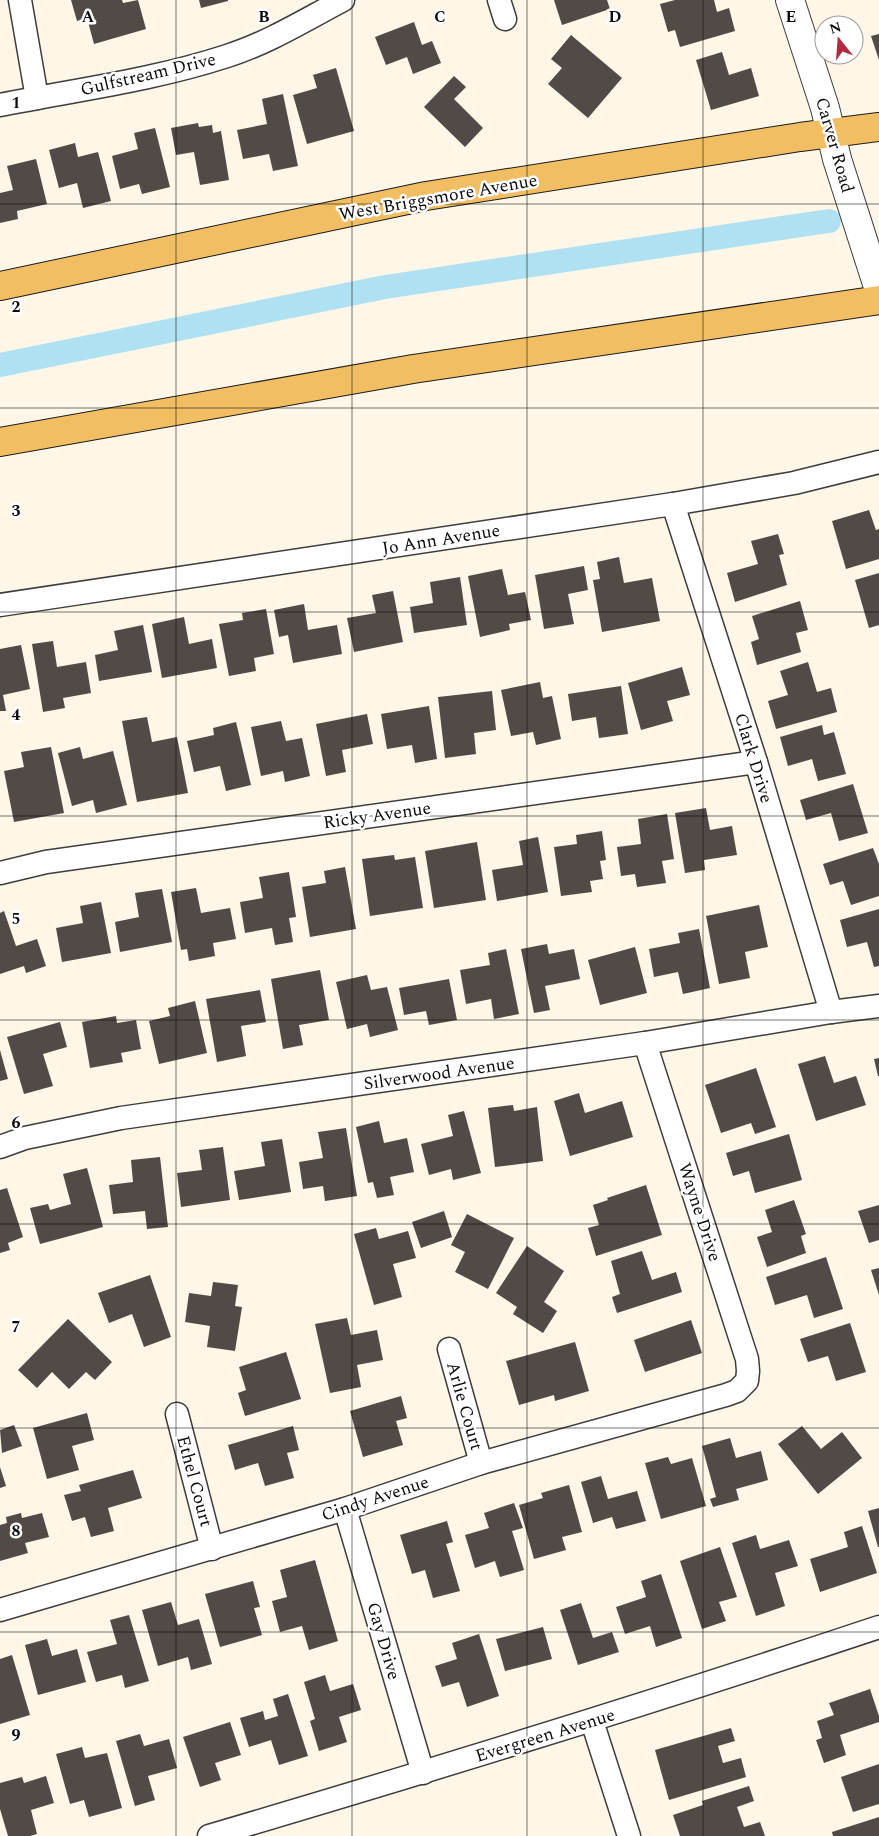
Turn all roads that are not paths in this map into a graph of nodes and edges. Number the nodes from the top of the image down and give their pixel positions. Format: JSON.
{"nodes":[{"id":1,"x":20,"y":0,"type":"edge"},
{"id":2,"x":343,"y":0,"type":"edge"},
{"id":3,"x":790,"y":0,"type":"edge"},
{"id":4,"x":37,"y":98,"type":"junction"},
{"id":5,"x":0,"y":105,"type":"edge"},
{"id":6,"x":879,"y":127,"type":"edge"},
{"id":7,"x":831,"y":134,"type":"junction"},
{"id":8,"x":0,"y":286,"type":"edge"},
{"id":9,"x":879,"y":290,"type":"edge"},
{"id":10,"x":879,"y":300,"type":"edge"},
{"id":11,"x":0,"y":442,"type":"edge"},
{"id":12,"x":879,"y":462,"type":"edge"},
{"id":13,"x":673,"y":504,"type":"junction"},
{"id":14,"x":0,"y":605,"type":"edge"},
{"id":15,"x":756,"y":762,"type":"junction"},
{"id":16,"x":0,"y":873,"type":"edge"},
{"id":17,"x":879,"y":1006,"type":"edge"},
{"id":18,"x":831,"y":1012,"type":"junction"},
{"id":19,"x":645,"y":1043,"type":"junction"},
{"id":20,"x":0,"y":1147,"type":"edge"},
{"id":21,"x":449,"y":1349,"type":"dead end"},
{"id":22,"x":747,"y":1381,"type":"joint"},
{"id":23,"x":177,"y":1414,"type":"dead end"},
{"id":24,"x":481,"y":1463,"type":"junction"},
{"id":25,"x":345,"y":1509,"type":"junction"},
{"id":26,"x":212,"y":1548,"type":"junction"},
{"id":27,"x":0,"y":1610,"type":"edge"},
{"id":28,"x":879,"y":1628,"type":"edge"},
{"id":29,"x":592,"y":1721,"type":"junction"},
{"id":30,"x":423,"y":1773,"type":"junction"},
{"id":31,"x":209,"y":1836,"type":"edge"},
{"id":32,"x":629,"y":1836,"type":"edge"}],
"edges":[{"from":1,"to":4,"type":"street"},
{"from":2,"to":4,"type":"street","name":"Gulfstream Drive"},
{"from":3,"to":7,"type":"street","name":"Carver Road"},
{"from":4,"to":5,"type":"street","name":"Gulfstream Drive"},
{"from":6,"to":7,"type":"main road","name":"West Briggsmore Avenue"},
{"from":7,"to":8,"type":"main road","name":"West Briggsmore Avenue"},
{"from":7,"to":9,"type":"street","name":"Carver Road"},
{"from":10,"to":11,"type":"main road"},
{"from":12,"to":13,"type":"street","name":"Jo Ann Avenue"},
{"from":13,"to":14,"type":"street","name":"Jo Ann Avenue"},
{"from":13,"to":15,"type":"street","name":"Clark Drive"},
{"from":15,"to":16,"type":"street","name":"Ricky Avenue"},
{"from":15,"to":18,"type":"street","name":"Clark Drive"},
{"from":17,"to":18,"type":"street","name":"Silverwood Avenue"},
{"from":18,"to":19,"type":"street","name":"Silverwood Avenue"},
{"from":19,"to":20,"type":"street","name":"Silverwood Avenue"},
{"from":19,"to":22,"type":"street","name":"Wayne Drive"},
{"from":21,"to":24,"type":"street","name":"Arlie Court"},
{"from":22,"to":24,"type":"street","name":"Cindy Avenue"},
{"from":23,"to":26,"type":"street","name":"Ethel Court"},
{"from":24,"to":25,"type":"street","name":"Cindy Avenue"},
{"from":25,"to":26,"type":"street","name":"Cindy Avenue"},
{"from":25,"to":30,"type":"street","name":"Gay Drive"},
{"from":26,"to":27,"type":"street","name":"Cindy Avenue"},
{"from":28,"to":29,"type":"street","name":"Evergreen Avenue"},
{"from":29,"to":30,"type":"street","name":"Evergreen Avenue"},
{"from":29,"to":32,"type":"street"},
{"from":30,"to":31,"type":"street","name":"Evergreen Avenue"}]}
